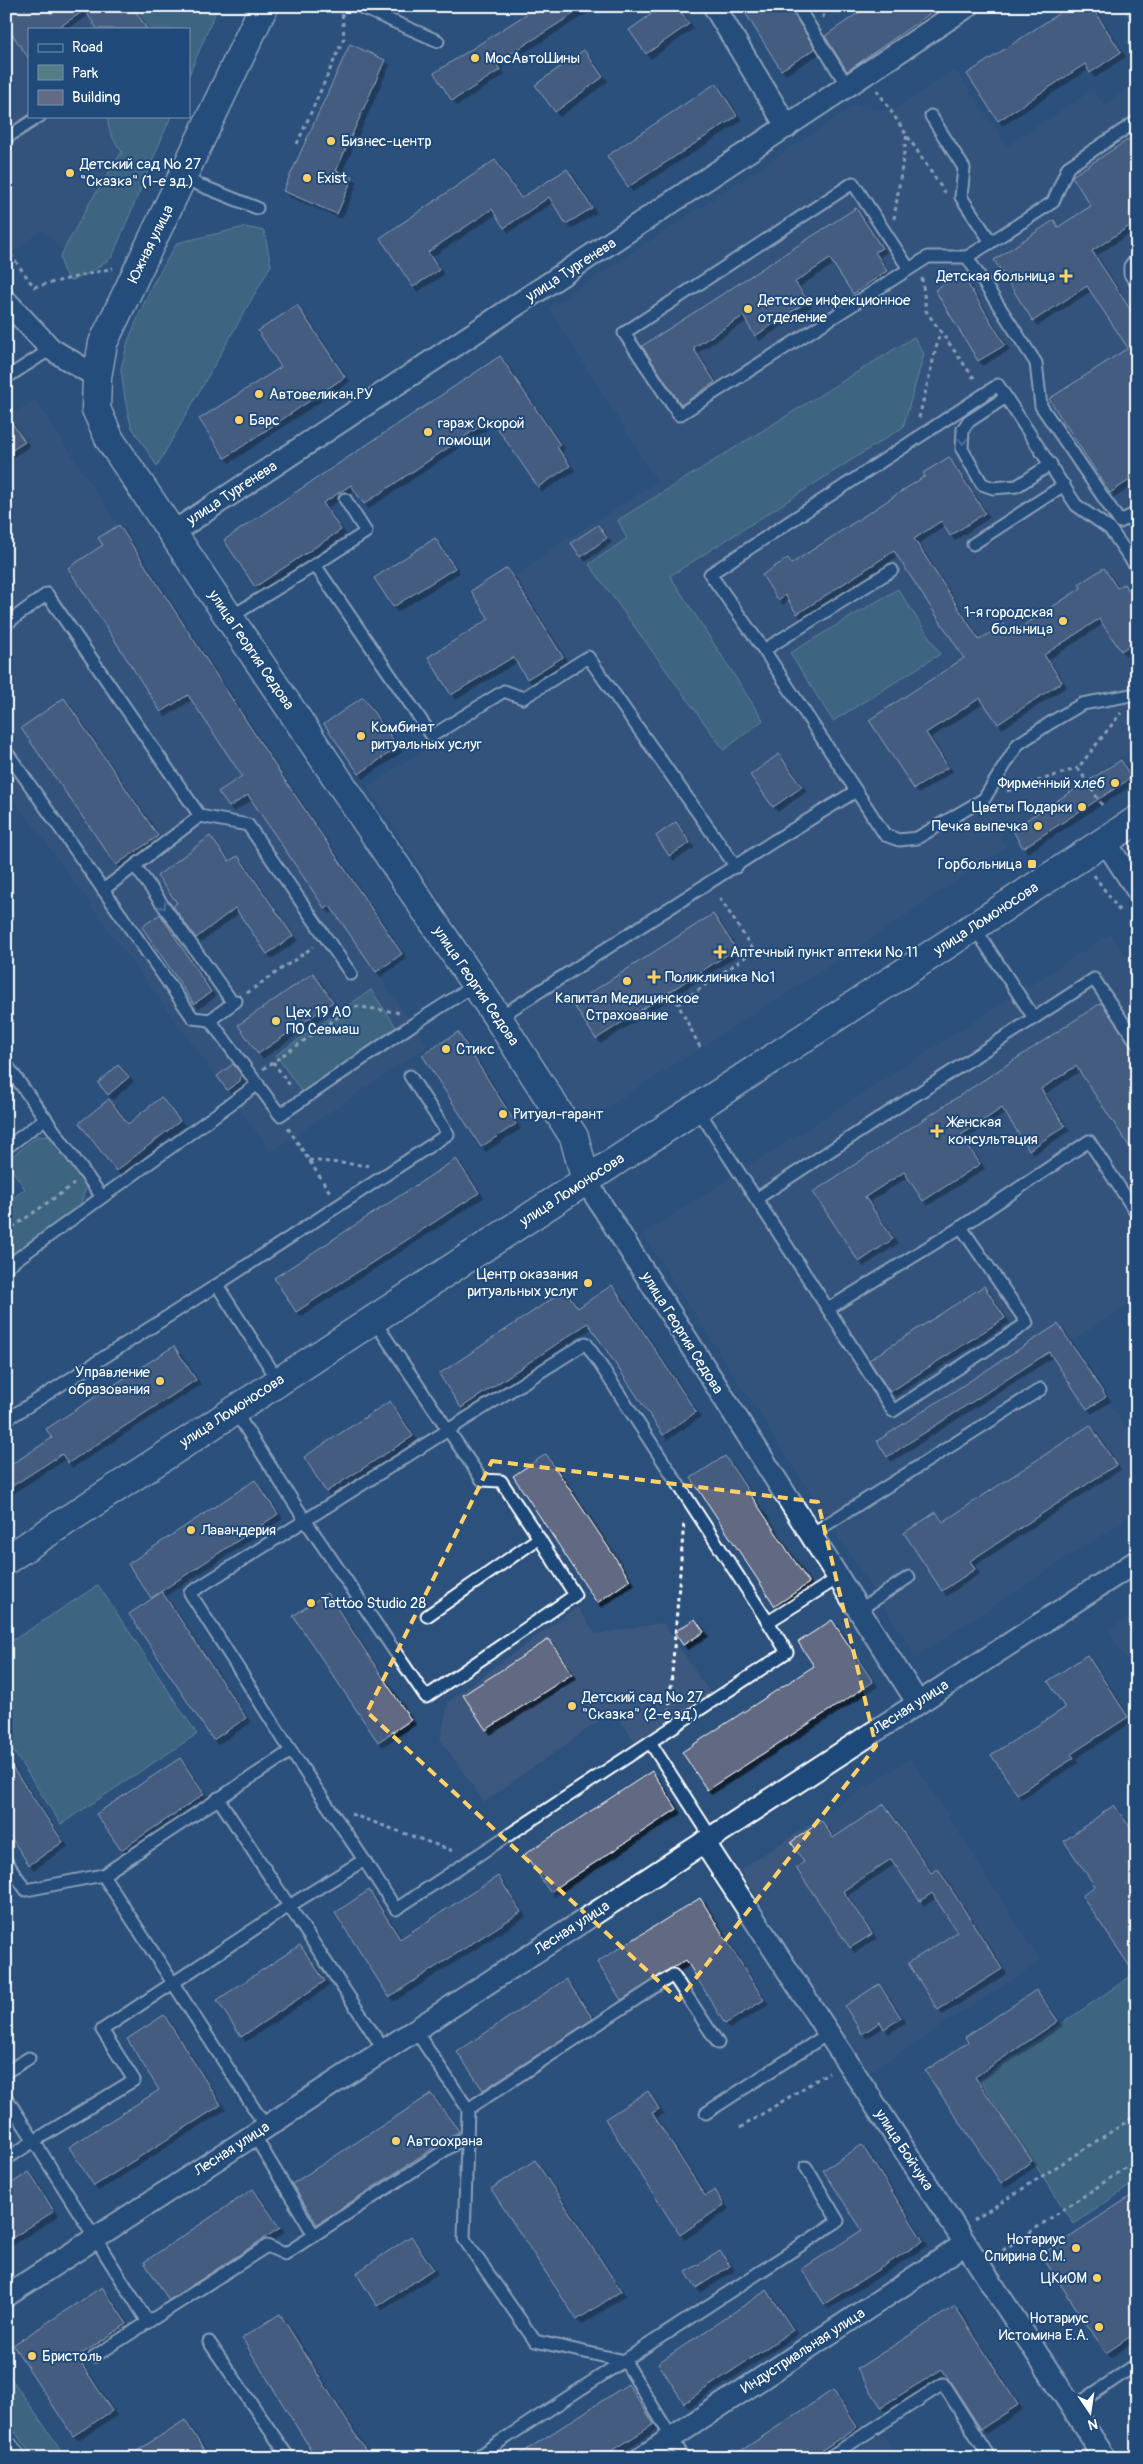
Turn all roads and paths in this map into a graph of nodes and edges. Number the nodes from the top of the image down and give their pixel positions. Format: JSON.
{"nodes":[{"id":1,"x":264,"y":6,"type":"edge"},
{"id":2,"x":341,"y":6,"type":"edge"},
{"id":3,"x":358,"y":6,"type":"edge"},
{"id":4,"x":714,"y":6,"type":"edge"},
{"id":5,"x":797,"y":6,"type":"edge"},
{"id":6,"x":966,"y":7,"type":"edge"},
{"id":7,"x":438,"y":41,"type":"dead end"},
{"id":8,"x":866,"y":74,"type":"junction"},
{"id":9,"x":848,"y":87,"type":"junction"},
{"id":10,"x":930,"y":116,"type":"dead end"},
{"id":11,"x":37,"y":118,"type":"edge"},
{"id":12,"x":1137,"y":121,"type":"edge"},
{"id":13,"x":787,"y":127,"type":"junction"},
{"id":14,"x":6,"y":138,"type":"edge"},
{"id":15,"x":297,"y":144,"type":"dead end"},
{"id":16,"x":182,"y":178,"type":"junction"},
{"id":17,"x":950,"y":199,"type":"dead end"},
{"id":18,"x":257,"y":208,"type":"dead end"},
{"id":19,"x":991,"y":242,"type":"junction"},
{"id":20,"x":6,"y":248,"type":"edge"},
{"id":21,"x":967,"y":257,"type":"junction"},
{"id":22,"x":1137,"y":258,"type":"edge"},
{"id":23,"x":121,"y":266,"type":"dead end"},
{"id":24,"x":909,"y":270,"type":"junction"},
{"id":25,"x":1137,"y":284,"type":"edge"},
{"id":26,"x":6,"y":301,"type":"edge"},
{"id":27,"x":940,"y":332,"type":"dead end"},
{"id":28,"x":51,"y":350,"type":"junction"},
{"id":29,"x":98,"y":376,"type":"junction"},
{"id":30,"x":6,"y":378,"type":"edge"},
{"id":31,"x":1006,"y":397,"type":"junction"},
{"id":32,"x":914,"y":440,"type":"junction"},
{"id":33,"x":1051,"y":464,"type":"junction"},
{"id":34,"x":1064,"y":485,"type":"junction"},
{"id":35,"x":344,"y":498,"type":"dead end"},
{"id":36,"x":1137,"y":512,"type":"edge"},
{"id":37,"x":172,"y":533,"type":"junction"},
{"id":38,"x":973,"y":544,"type":"dead end"},
{"id":39,"x":315,"y":565,"type":"junction"},
{"id":40,"x":1137,"y":568,"type":"edge"},
{"id":41,"x":892,"y":570,"type":"dead end"},
{"id":42,"x":229,"y":618,"type":"junction"},
{"id":43,"x":6,"y":624,"type":"edge"},
{"id":44,"x":764,"y":650,"type":"junction"},
{"id":45,"x":1136,"y":694,"type":"edge"},
{"id":46,"x":6,"y":751,"type":"edge"},
{"id":47,"x":1078,"y":768,"type":"junction"},
{"id":48,"x":856,"y":791,"type":"junction"},
{"id":49,"x":984,"y":799,"type":"junction"},
{"id":50,"x":1102,"y":805,"type":"dead end"},
{"id":51,"x":200,"y":816,"type":"junction"},
{"id":52,"x":1137,"y":820,"type":"edge"},
{"id":53,"x":1105,"y":841,"type":"junction"},
{"id":54,"x":135,"y":866,"type":"junction"},
{"id":55,"x":736,"y":867,"type":"junction"},
{"id":56,"x":1094,"y":875,"type":"dead end"},
{"id":57,"x":725,"y":888,"type":"dead end"},
{"id":58,"x":103,"y":890,"type":"junction"},
{"id":59,"x":1137,"y":890,"type":"edge"},
{"id":60,"x":1121,"y":913,"type":"dead end"},
{"id":61,"x":974,"y":927,"type":"junction"},
{"id":62,"x":326,"y":938,"type":"junction"},
{"id":63,"x":352,"y":974,"type":"dead end"},
{"id":64,"x":476,"y":985,"type":"junction"},
{"id":65,"x":235,"y":1002,"type":"junction"},
{"id":66,"x":396,"y":1018,"type":"dead end"},
{"id":67,"x":498,"y":1018,"type":"junction"},
{"id":68,"x":1034,"y":1018,"type":"junction"},
{"id":69,"x":210,"y":1020,"type":"junction"},
{"id":70,"x":1137,"y":1043,"type":"edge"},
{"id":71,"x":700,"y":1047,"type":"dead end"},
{"id":72,"x":273,"y":1062,"type":"junction"},
{"id":73,"x":6,"y":1064,"type":"edge"},
{"id":74,"x":410,"y":1076,"type":"dead end"},
{"id":75,"x":254,"y":1080,"type":"junction"},
{"id":76,"x":300,"y":1083,"type":"dead end"},
{"id":77,"x":697,"y":1108,"type":"junction"},
{"id":78,"x":280,"y":1115,"type":"junction"},
{"id":79,"x":46,"y":1118,"type":"junction"},
{"id":80,"x":6,"y":1148,"type":"edge"},
{"id":81,"x":308,"y":1160,"type":"junction"},
{"id":82,"x":397,"y":1168,"type":"junction"},
{"id":83,"x":87,"y":1175,"type":"junction"},
{"id":84,"x":586,"y":1181,"type":"junction"},
{"id":85,"x":102,"y":1196,"type":"junction"},
{"id":86,"x":756,"y":1199,"type":"junction"},
{"id":87,"x":338,"y":1206,"type":"junction"},
{"id":88,"x":1137,"y":1214,"type":"edge"},
{"id":89,"x":961,"y":1227,"type":"junction"},
{"id":90,"x":6,"y":1232,"type":"edge"},
{"id":91,"x":6,"y":1267,"type":"edge"},
{"id":92,"x":217,"y":1285,"type":"junction"},
{"id":93,"x":828,"y":1309,"type":"junction"},
{"id":94,"x":373,"y":1319,"type":"junction"},
{"id":95,"x":278,"y":1380,"type":"junction"},
{"id":96,"x":1041,"y":1389,"type":"dead end"},
{"id":97,"x":234,"y":1410,"type":"junction"},
{"id":98,"x":6,"y":1420,"type":"edge"},
{"id":99,"x":449,"y":1430,"type":"junction"},
{"id":100,"x":686,"y":1496,"type":"junction"},
{"id":101,"x":305,"y":1520,"type":"junction"},
{"id":102,"x":810,"y":1535,"type":"junction"},
{"id":103,"x":539,"y":1538,"type":"junction"},
{"id":104,"x":6,"y":1560,"type":"edge"},
{"id":105,"x":1137,"y":1561,"type":"edge"},
{"id":106,"x":909,"y":1577,"type":"dead end"},
{"id":107,"x":838,"y":1578,"type":"junction"},
{"id":108,"x":859,"y":1610,"type":"junction"},
{"id":109,"x":427,"y":1616,"type":"dead end"},
{"id":110,"x":768,"y":1622,"type":"junction"},
{"id":111,"x":918,"y":1703,"type":"junction"},
{"id":112,"x":668,"y":1730,"type":"junction"},
{"id":113,"x":650,"y":1742,"type":"junction"},
{"id":114,"x":291,"y":1751,"type":"junction"},
{"id":115,"x":218,"y":1798,"type":"junction"},
{"id":116,"x":327,"y":1805,"type":"junction"},
{"id":117,"x":708,"y":1840,"type":"junction"},
{"id":118,"x":473,"y":1858,"type":"junction"},
{"id":119,"x":364,"y":1860,"type":"junction"},
{"id":120,"x":6,"y":1861,"type":"edge"},
{"id":121,"x":103,"y":1875,"type":"junction"},
{"id":122,"x":289,"y":1906,"type":"junction"},
{"id":123,"x":173,"y":1983,"type":"junction"},
{"id":124,"x":415,"y":2030,"type":"junction"},
{"id":125,"x":829,"y":2033,"type":"junction"},
{"id":126,"x":718,"y":2043,"type":"dead end"},
{"id":127,"x":384,"y":2050,"type":"junction"},
{"id":128,"x":29,"y":2058,"type":"dead end"},
{"id":129,"x":6,"y":2072,"type":"edge"},
{"id":130,"x":830,"y":2072,"type":"dead end"},
{"id":131,"x":6,"y":2097,"type":"edge"},
{"id":132,"x":468,"y":2109,"type":"junction"},
{"id":133,"x":706,"y":2113,"type":"dead end"},
{"id":134,"x":1137,"y":2114,"type":"edge"},
{"id":135,"x":740,"y":2128,"type":"dead end"},
{"id":136,"x":260,"y":2131,"type":"junction"},
{"id":137,"x":467,"y":2136,"type":"junction"},
{"id":138,"x":34,"y":2141,"type":"junction"},
{"id":139,"x":6,"y":2159,"type":"edge"},
{"id":140,"x":1137,"y":2160,"type":"edge"},
{"id":141,"x":806,"y":2167,"type":"dead end"},
{"id":142,"x":314,"y":2235,"type":"junction"},
{"id":143,"x":96,"y":2237,"type":"junction"},
{"id":144,"x":961,"y":2237,"type":"junction"},
{"id":145,"x":980,"y":2266,"type":"junction"},
{"id":146,"x":6,"y":2296,"type":"edge"},
{"id":147,"x":148,"y":2322,"type":"junction"},
{"id":148,"x":209,"y":2342,"type":"dead end"},
{"id":149,"x":95,"y":2356,"type":"dead end"},
{"id":150,"x":625,"y":2361,"type":"junction"},
{"id":151,"x":1137,"y":2364,"type":"edge"},
{"id":152,"x":1072,"y":2408,"type":"junction"},
{"id":153,"x":671,"y":2438,"type":"junction"},
{"id":154,"x":6,"y":2451,"type":"edge"},
{"id":155,"x":11,"y":2458,"type":"edge"},
{"id":156,"x":289,"y":2458,"type":"edge"},
{"id":157,"x":475,"y":2458,"type":"edge"},
{"id":158,"x":641,"y":2458,"type":"edge"},
{"id":159,"x":684,"y":2458,"type":"edge"},
{"id":160,"x":828,"y":2458,"type":"edge"},
{"id":161,"x":990,"y":2458,"type":"edge"},
{"id":162,"x":1105,"y":2458,"type":"edge"}],
"edges":[{"from":1,"to":16,"type":"main road","name":"Южная улица"},
{"from":2,"to":15,"type":"path"},
{"from":3,"to":7,"type":"lane"},
{"from":4,"to":13,"type":"street"},
{"from":5,"to":9,"type":"lane"},
{"from":6,"to":8,"type":"street","name":"улица Тургенева"},
{"from":8,"to":9,"type":"street","name":"улица Тургенева"},
{"from":8,"to":17,"type":"path"},
{"from":9,"to":13,"type":"street","name":"улица Тургенева"},
{"from":10,"to":19,"type":"lane"},
{"from":11,"to":14,"type":"lane"},
{"from":12,"to":19,"type":"lane"},
{"from":13,"to":37,"type":"street","name":"улица Тургенева"},
{"from":16,"to":18,"type":"lane"},
{"from":16,"to":29,"type":"main road","name":"Южная улица"},
{"from":19,"to":21,"type":"lane"},
{"from":20,"to":23,"type":"path"},
{"from":21,"to":24,"type":"lane"},
{"from":21,"to":36,"type":"lane"},
{"from":22,"to":25,"type":"lane"},
{"from":24,"to":24,"type":"lane"},
{"from":26,"to":28,"type":"street"},
{"from":27,"to":32,"type":"path"},
{"from":28,"to":29,"type":"street"},
{"from":28,"to":30,"type":"lane"},
{"from":29,"to":37,"type":"main road","name":"улица Георгия Седова"},
{"from":31,"to":32,"type":"lane"},
{"from":31,"to":33,"type":"lane"},
{"from":31,"to":33,"type":"lane","one_way":true},
{"from":32,"to":44,"type":"lane"},
{"from":33,"to":34,"type":"lane"},
{"from":34,"to":38,"type":"lane"},
{"from":34,"to":40,"type":"lane"},
{"from":35,"to":39,"type":"lane"},
{"from":37,"to":42,"type":"main road","name":"улица Георгия Седова"},
{"from":39,"to":42,"type":"lane"},
{"from":39,"to":55,"type":"lane"},
{"from":41,"to":44,"type":"lane"},
{"from":42,"to":64,"type":"main road","name":"улица Георгия Седова"},
{"from":43,"to":51,"type":"lane"},
{"from":44,"to":48,"type":"lane"},
{"from":45,"to":47,"type":"path"},
{"from":45,"to":49,"type":"lane"},
{"from":46,"to":58,"type":"lane"},
{"from":47,"to":49,"type":"path"},
{"from":47,"to":50,"type":"path"},
{"from":48,"to":49,"type":"lane"},
{"from":48,"to":55,"type":"lane"},
{"from":51,"to":54,"type":"lane"},
{"from":51,"to":62,"type":"lane"},
{"from":52,"to":53,"type":"main road","name":"улица Ломоносова"},
{"from":53,"to":59,"type":"street"},
{"from":53,"to":61,"type":"main road","name":"улица Ломоносова"},
{"from":54,"to":58,"type":"lane"},
{"from":54,"to":65,"type":"lane","one_way":true},
{"from":55,"to":67,"type":"lane"},
{"from":56,"to":60,"type":"path"},
{"from":57,"to":71,"type":"path"},
{"from":58,"to":69,"type":"lane"},
{"from":61,"to":68,"type":"lane"},
{"from":61,"to":77,"type":"main road","name":"улица Ломоносова"},
{"from":62,"to":63,"type":"lane"},
{"from":62,"to":65,"type":"path"},
{"from":64,"to":67,"type":"main road","name":"улица Георгия Седова"},
{"from":64,"to":78,"type":"lane"},
{"from":65,"to":69,"type":"lane"},
{"from":66,"to":72,"type":"path"},
{"from":67,"to":84,"type":"main road","name":"улица Георгия Седова"},
{"from":68,"to":70,"type":"lane"},
{"from":68,"to":86,"type":"lane"},
{"from":69,"to":75,"type":"lane"},
{"from":72,"to":75,"type":"path"},
{"from":72,"to":76,"type":"path"},
{"from":73,"to":79,"type":"lane"},
{"from":74,"to":82,"type":"lane"},
{"from":75,"to":78,"type":"lane"},
{"from":75,"to":85,"type":"lane"},
{"from":77,"to":84,"type":"main road","name":"улица Ломоносова"},
{"from":77,"to":86,"type":"lane"},
{"from":78,"to":81,"type":"path"},
{"from":79,"to":80,"type":"lane"},
{"from":79,"to":83,"type":"lane"},
{"from":81,"to":82,"type":"path"},
{"from":81,"to":87,"type":"path"},
{"from":82,"to":87,"type":"lane"},
{"from":83,"to":85,"type":"lane"},
{"from":83,"to":90,"type":"path"},
{"from":84,"to":94,"type":"main road","name":"улица Ломоносова"},
{"from":84,"to":102,"type":"street","name":"улица Георгия Седова"},
{"from":85,"to":91,"type":"lane"},
{"from":86,"to":93,"type":"lane"},
{"from":87,"to":92,"type":"lane"},
{"from":88,"to":89,"type":"lane"},
{"from":89,"to":93,"type":"lane"},
{"from":89,"to":93,"type":"lane"},
{"from":92,"to":95,"type":"lane"},
{"from":92,"to":98,"type":"lane"},
{"from":94,"to":95,"type":"main road","name":"улица Ломоносова"},
{"from":94,"to":99,"type":"lane"},
{"from":95,"to":97,"type":"main road","name":"улица Ломоносова"},
{"from":96,"to":102,"type":"lane"},
{"from":97,"to":101,"type":"lane"},
{"from":97,"to":104,"type":"main road","name":"улица Ломоносова"},
{"from":99,"to":100,"type":"lane"},
{"from":99,"to":101,"type":"lane"},
{"from":99,"to":103,"type":"lane"},
{"from":100,"to":110,"type":"lane"},
{"from":100,"to":112,"type":"path"},
{"from":101,"to":103,"type":"lane"},
{"from":101,"to":114,"type":"lane"},
{"from":102,"to":107,"type":"street","name":"улица Георгия Седова"},
{"from":103,"to":109,"type":"lane"},
{"from":105,"to":111,"type":"street","name":"Лесная улица"},
{"from":106,"to":108,"type":"lane"},
{"from":107,"to":108,"type":"street","name":"улица Георгия Седова"},
{"from":107,"to":110,"type":"lane"},
{"from":108,"to":111,"type":"street","name":"улица Георгия Седова"},
{"from":110,"to":112,"type":"lane"},
{"from":111,"to":117,"type":"street","name":"Лесная улица"},
{"from":112,"to":113,"type":"lane"},
{"from":113,"to":117,"type":"lane"},
{"from":113,"to":118,"type":"lane"},
{"from":114,"to":115,"type":"lane"},
{"from":114,"to":116,"type":"lane"},
{"from":115,"to":121,"type":"lane"},
{"from":115,"to":122,"type":"lane"},
{"from":116,"to":118,"type":"path"},
{"from":116,"to":119,"type":"lane"},
{"from":117,"to":124,"type":"street","name":"Лесная улица"},
{"from":117,"to":125,"type":"street","name":"улица Бойчука"},
{"from":118,"to":119,"type":"lane"},
{"from":119,"to":122,"type":"lane"},
{"from":120,"to":121,"type":"lane"},
{"from":121,"to":123,"type":"lane"},
{"from":122,"to":123,"type":"lane"},
{"from":122,"to":127,"type":"lane"},
{"from":123,"to":136,"type":"lane"},
{"from":123,"to":138,"type":"lane"},
{"from":124,"to":127,"type":"street","name":"Лесная улица"},
{"from":124,"to":132,"type":"lane"},
{"from":125,"to":133,"type":"lane"},
{"from":125,"to":144,"type":"street","name":"улица Бойчука"},
{"from":126,"to":132,"type":"lane"},
{"from":127,"to":136,"type":"street","name":"Лесная улица"},
{"from":128,"to":129,"type":"lane"},
{"from":130,"to":135,"type":"path"},
{"from":131,"to":138,"type":"lane"},
{"from":132,"to":137,"type":"lane"},
{"from":134,"to":144,"type":"path"},
{"from":136,"to":142,"type":"lane"},
{"from":136,"to":143,"type":"street","name":"Лесная улица"},
{"from":137,"to":142,"type":"lane"},
{"from":137,"to":150,"type":"lane"},
{"from":138,"to":139,"type":"lane"},
{"from":138,"to":143,"type":"lane"},
{"from":140,"to":145,"type":"path"},
{"from":141,"to":150,"type":"lane"},
{"from":142,"to":147,"type":"lane"},
{"from":143,"to":146,"type":"street","name":"Лесная улица"},
{"from":143,"to":147,"type":"lane"},
{"from":144,"to":145,"type":"street","name":"улица Бойчука"},
{"from":144,"to":153,"type":"street","name":"Индустриальная улица"},
{"from":145,"to":152,"type":"street","name":"улица Бойчука"},
{"from":147,"to":149,"type":"lane"},
{"from":148,"to":156,"type":"lane"},
{"from":150,"to":153,"type":"lane"},
{"from":150,"to":157,"type":"lane"},
{"from":151,"to":152,"type":"lane"},
{"from":152,"to":162,"type":"street","name":"улица Бойчука"},
{"from":153,"to":158,"type":"street","name":"Индустриальная улица"},
{"from":153,"to":159,"type":"lane"},
{"from":154,"to":155,"type":"main road"},
{"from":160,"to":161,"type":"lane"}]}
